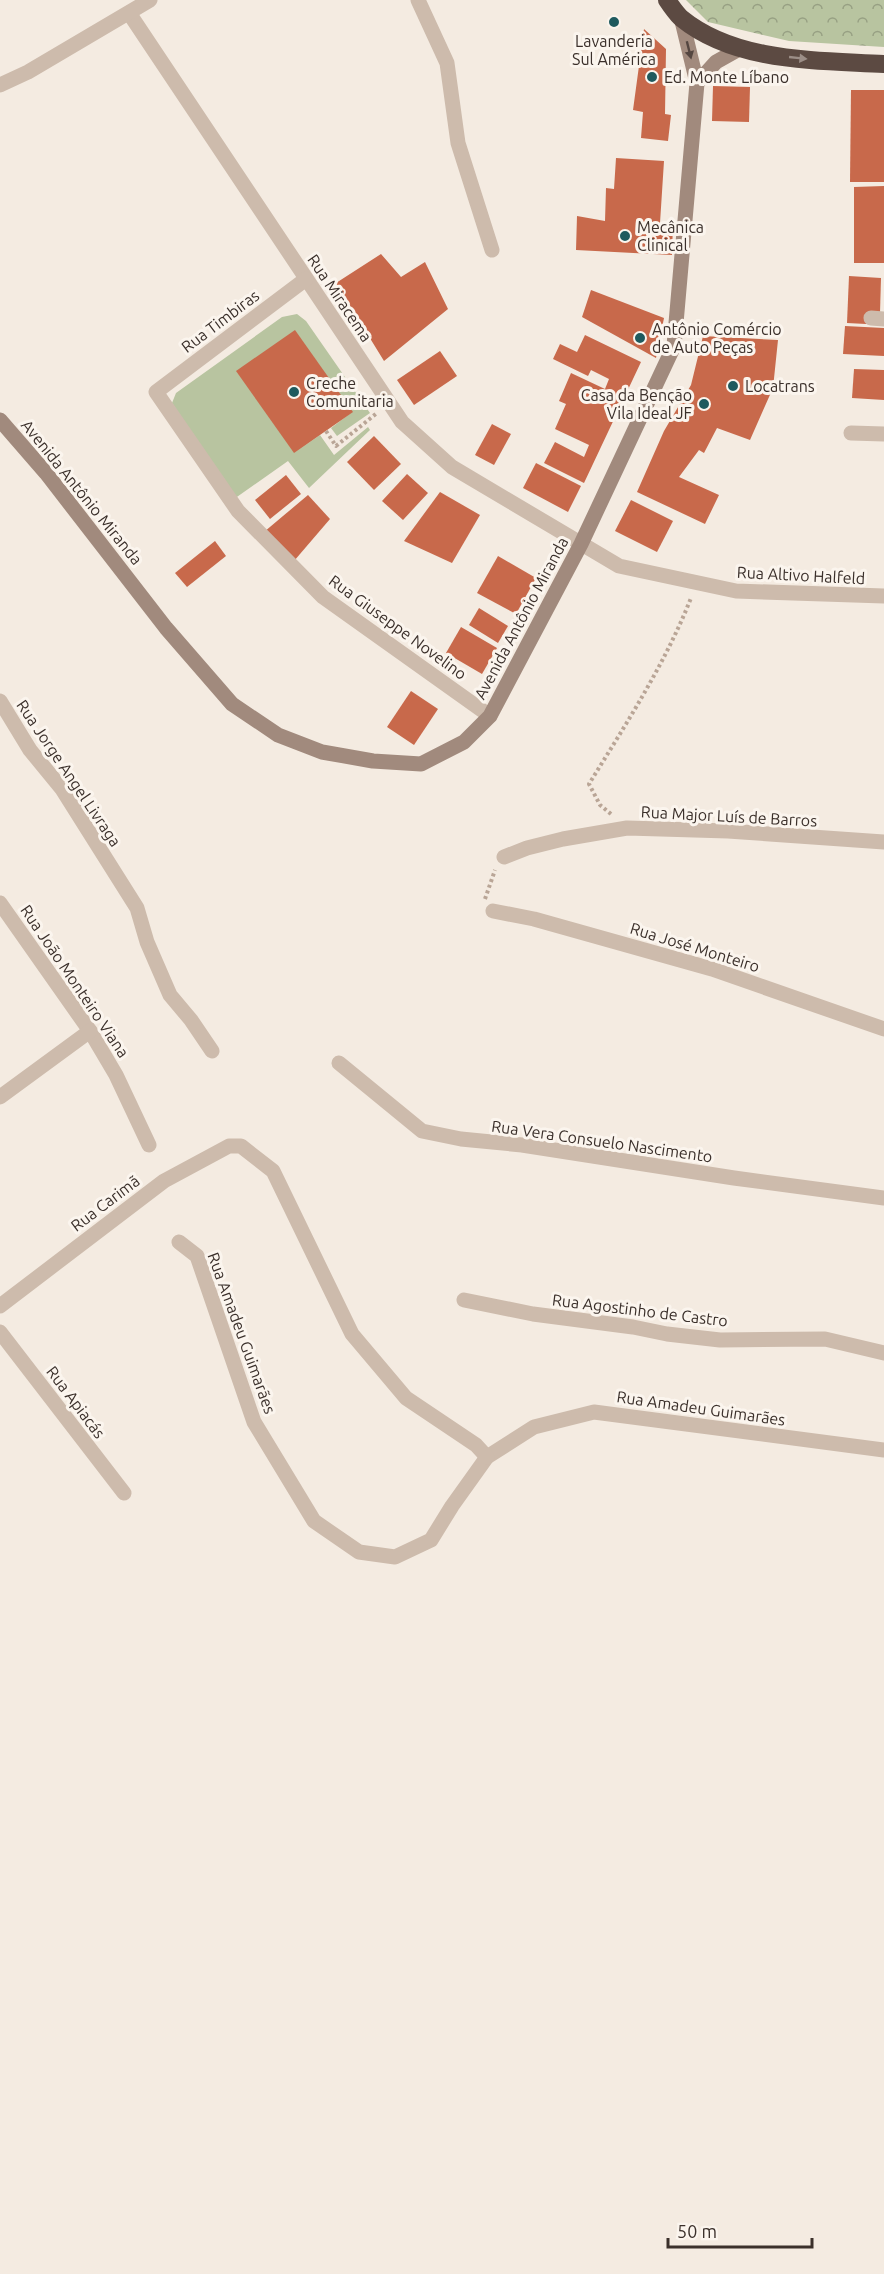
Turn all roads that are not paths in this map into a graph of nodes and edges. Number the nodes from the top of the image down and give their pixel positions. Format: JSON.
{"nodes":[{"id":1,"x":150,"y":0,"type":"edge"},
{"id":2,"x":418,"y":0,"type":"edge"},
{"id":3,"x":667,"y":0,"type":"edge"},
{"id":4,"x":129,"y":13,"type":"junction"},
{"id":5,"x":681,"y":17,"type":"junction"},
{"id":6,"x":741,"y":48,"type":"junction"},
{"id":7,"x":884,"y":64,"type":"edge"},
{"id":8,"x":697,"y":83,"type":"junction"},
{"id":9,"x":0,"y":85,"type":"edge"},
{"id":10,"x":492,"y":250,"type":"dead end"},
{"id":11,"x":306,"y":279,"type":"junction"},
{"id":12,"x":156,"y":392,"type":"joint"},
{"id":13,"x":0,"y":420,"type":"edge"},
{"id":14,"x":851,"y":433,"type":"dead end"},
{"id":15,"x":884,"y":434,"type":"edge"},
{"id":16,"x":581,"y":544,"type":"junction"},
{"id":17,"x":884,"y":596,"type":"edge"},
{"id":18,"x":0,"y":701,"type":"edge"},
{"id":19,"x":490,"y":716,"type":"junction"},
{"id":20,"x":884,"y":842,"type":"edge"},
{"id":21,"x":504,"y":857,"type":"road end"},
{"id":22,"x":0,"y":903,"type":"edge"},
{"id":23,"x":493,"y":911,"type":"road end"},
{"id":24,"x":884,"y":1029,"type":"edge"},
{"id":25,"x":90,"y":1030,"type":"junction"},
{"id":26,"x":212,"y":1051,"type":"dead end"},
{"id":27,"x":339,"y":1063,"type":"dead end"},
{"id":28,"x":0,"y":1096,"type":"edge"},
{"id":29,"x":149,"y":1145,"type":"dead end"},
{"id":30,"x":884,"y":1198,"type":"edge"},
{"id":31,"x":179,"y":1242,"type":"dead end"},
{"id":32,"x":464,"y":1300,"type":"dead end"},
{"id":33,"x":0,"y":1306,"type":"edge"},
{"id":34,"x":0,"y":1332,"type":"edge"},
{"id":35,"x":884,"y":1353,"type":"edge"},
{"id":36,"x":884,"y":1450,"type":"edge"},
{"id":37,"x":487,"y":1456,"type":"junction"},
{"id":38,"x":124,"y":1493,"type":"dead end"}],
"edges":[{"from":1,"to":4,"type":"street"},
{"from":2,"to":10,"type":"street"},
{"from":3,"to":5,"type":"highway"},
{"from":4,"to":9,"type":"street"},
{"from":4,"to":11,"type":"street","name":"Rua Miracema"},
{"from":5,"to":6,"type":"highway"},
{"from":5,"to":8,"type":"street","name":"Avenida Antônio Miranda","one_way":true},
{"from":6,"to":7,"type":"highway","one_way":true},
{"from":6,"to":8,"type":"street"},
{"from":8,"to":16,"type":"street","name":"Avenida Antônio Miranda"},
{"from":11,"to":12,"type":"street","name":"Rua Timbiras"},
{"from":11,"to":16,"type":"street","name":"Rua Miracema"},
{"from":12,"to":19,"type":"street","name":"Rua Giuseppe Novelino"},
{"from":13,"to":19,"type":"street","name":"Avenida Antônio Miranda"},
{"from":14,"to":15,"type":"street"},
{"from":16,"to":17,"type":"street","name":"Rua Altivo Halfeld"},
{"from":16,"to":19,"type":"street","name":"Avenida Antônio Miranda"},
{"from":18,"to":26,"type":"street","name":"Rua Jorge Angel Livraga"},
{"from":20,"to":21,"type":"street","name":"Rua Major Luís de Barros"},
{"from":22,"to":25,"type":"street","name":"Rua João Monteiro Viana"},
{"from":23,"to":24,"type":"street","name":"Rua José Monteiro"},
{"from":25,"to":28,"type":"street"},
{"from":25,"to":29,"type":"street","name":"Rua João Monteiro Viana"},
{"from":27,"to":30,"type":"street","name":"Rua Vera Consuelo Nascimento"},
{"from":31,"to":37,"type":"street","name":"Rua Amadeu Guimarães"},
{"from":32,"to":35,"type":"street","name":"Rua Agostinho de Castro"},
{"from":33,"to":37,"type":"street","name":"Rua Carimã"},
{"from":34,"to":38,"type":"street","name":"Rua Apiacás"},
{"from":36,"to":37,"type":"street","name":"Rua Amadeu Guimarães"}]}
